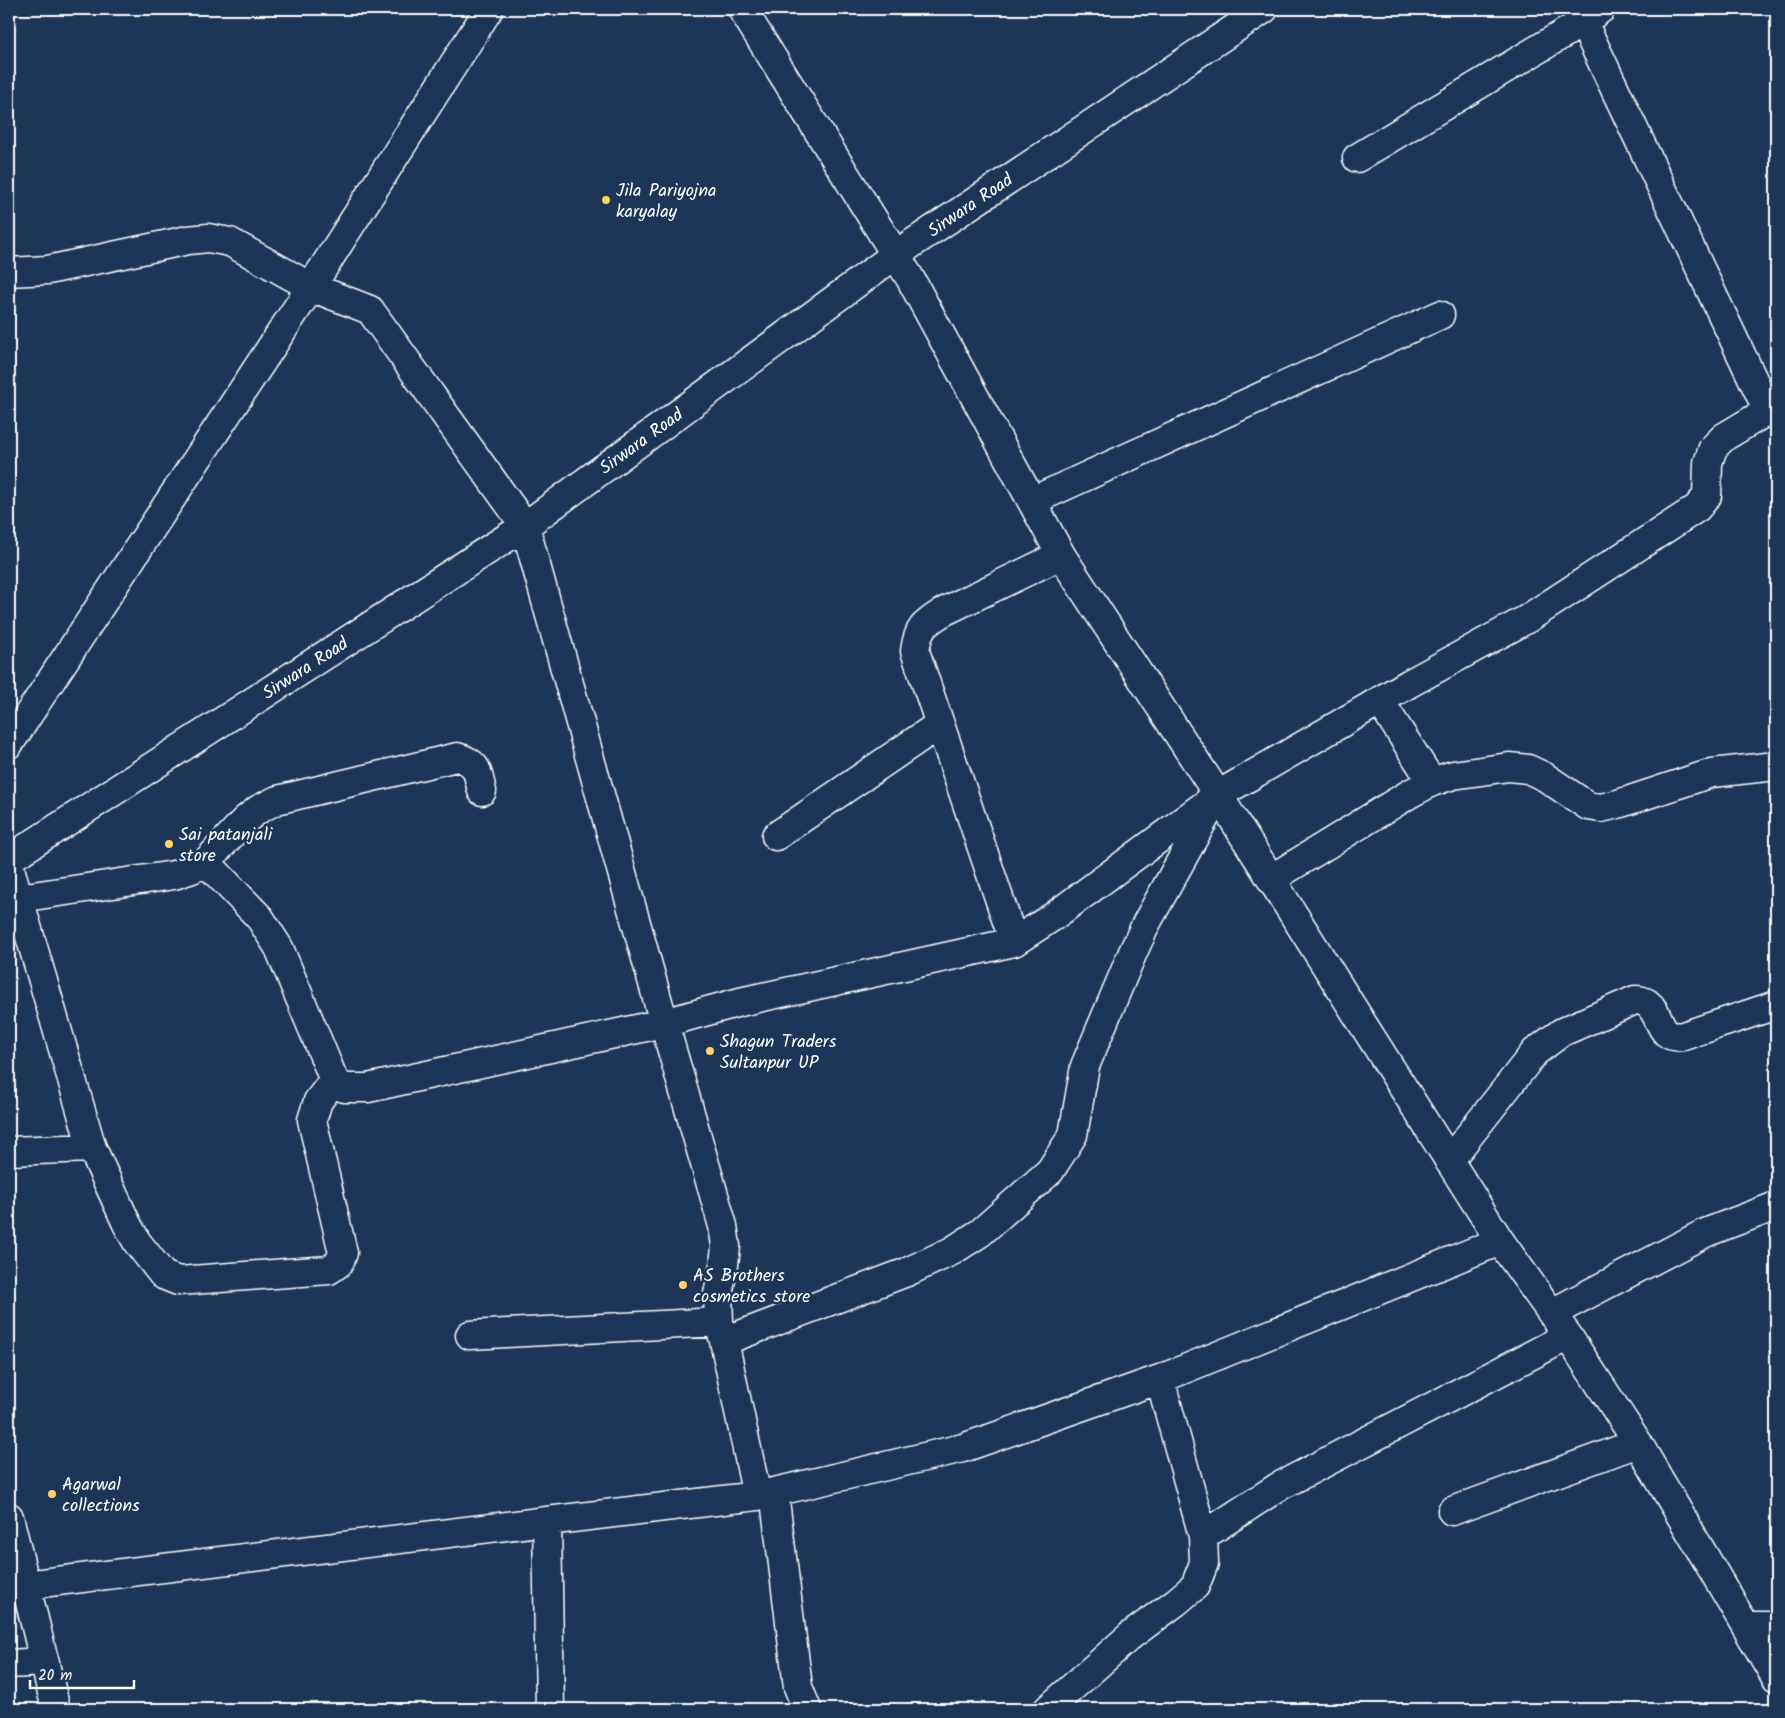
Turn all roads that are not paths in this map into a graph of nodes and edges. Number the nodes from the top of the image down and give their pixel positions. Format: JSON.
{"nodes":[{"id":1,"x":489,"y":9,"type":"edge"},
{"id":2,"x":742,"y":9,"type":"edge"},
{"id":3,"x":1264,"y":9,"type":"edge"},
{"id":4,"x":1592,"y":16,"type":"edge"},
{"id":5,"x":1357,"y":158,"type":"dead end"},
{"id":6,"x":895,"y":255,"type":"junction"},
{"id":7,"x":9,"y":272,"type":"edge"},
{"id":8,"x":310,"y":286,"type":"junction"},
{"id":9,"x":1440,"y":316,"type":"dead end"},
{"id":10,"x":1772,"y":409,"type":"edge"},
{"id":11,"x":1032,"y":501,"type":"junction"},
{"id":12,"x":525,"y":526,"type":"junction"},
{"id":13,"x":1061,"y":555,"type":"junction"},
{"id":14,"x":1380,"y":701,"type":"junction"},
{"id":15,"x":940,"y":724,"type":"junction"},
{"id":16,"x":9,"y":744,"type":"edge"},
{"id":17,"x":1776,"y":766,"type":"edge"},
{"id":18,"x":1432,"y":782,"type":"junction"},
{"id":19,"x":482,"y":791,"type":"dead end"},
{"id":20,"x":1218,"y":795,"type":"junction"},
{"id":21,"x":776,"y":836,"type":"dead end"},
{"id":22,"x":9,"y":859,"type":"edge"},
{"id":23,"x":206,"y":862,"type":"junction"},
{"id":24,"x":9,"y":865,"type":"edge"},
{"id":25,"x":1271,"y":879,"type":"junction"},
{"id":26,"x":19,"y":898,"type":"junction"},
{"id":27,"x":1014,"y":942,"type":"junction"},
{"id":28,"x":1776,"y":1005,"type":"edge"},
{"id":29,"x":664,"y":1023,"type":"junction"},
{"id":30,"x":334,"y":1080,"type":"junction"},
{"id":31,"x":92,"y":1148,"type":"junction"},
{"id":32,"x":9,"y":1151,"type":"edge"},
{"id":33,"x":1449,"y":1160,"type":"junction"},
{"id":34,"x":1776,"y":1206,"type":"edge"},
{"id":35,"x":1500,"y":1241,"type":"junction"},
{"id":36,"x":1552,"y":1313,"type":"junction"},
{"id":37,"x":721,"y":1332,"type":"junction"},
{"id":38,"x":470,"y":1334,"type":"dead end"},
{"id":39,"x":1568,"y":1336,"type":"junction"},
{"id":40,"x":1160,"y":1379,"type":"junction"},
{"id":41,"x":1638,"y":1443,"type":"junction"},
{"id":42,"x":765,"y":1494,"type":"junction"},
{"id":43,"x":1452,"y":1511,"type":"dead end"},
{"id":44,"x":9,"y":1516,"type":"edge"},
{"id":45,"x":547,"y":1521,"type":"junction"},
{"id":46,"x":1203,"y":1536,"type":"junction"},
{"id":47,"x":25,"y":1585,"type":"junction"},
{"id":48,"x":1746,"y":1626,"type":"junction"},
{"id":49,"x":1776,"y":1626,"type":"edge"},
{"id":50,"x":45,"y":1662,"type":"junction"},
{"id":51,"x":9,"y":1664,"type":"edge"},
{"id":52,"x":1776,"y":1678,"type":"edge"},
{"id":53,"x":56,"y":1709,"type":"edge"},
{"id":54,"x":550,"y":1709,"type":"edge"},
{"id":55,"x":807,"y":1709,"type":"edge"},
{"id":56,"x":1048,"y":1709,"type":"edge"}],
"edges":[{"from":1,"to":8,"type":"street"},
{"from":2,"to":6,"type":"street"},
{"from":3,"to":6,"type":"street","name":"Sirwara Road"},
{"from":4,"to":5,"type":"street"},
{"from":4,"to":10,"type":"street"},
{"from":6,"to":11,"type":"street"},
{"from":6,"to":12,"type":"street","name":"Sirwara Road"},
{"from":7,"to":8,"type":"street"},
{"from":8,"to":12,"type":"street"},
{"from":8,"to":16,"type":"street"},
{"from":9,"to":11,"type":"street"},
{"from":10,"to":14,"type":"street"},
{"from":11,"to":13,"type":"street"},
{"from":12,"to":22,"type":"street","name":"Sirwara Road"},
{"from":12,"to":29,"type":"street"},
{"from":13,"to":15,"type":"street"},
{"from":13,"to":20,"type":"street"},
{"from":14,"to":18,"type":"street"},
{"from":14,"to":20,"type":"street"},
{"from":15,"to":21,"type":"street"},
{"from":15,"to":27,"type":"street"},
{"from":17,"to":18,"type":"street"},
{"from":18,"to":25,"type":"street"},
{"from":19,"to":23,"type":"street"},
{"from":20,"to":25,"type":"street"},
{"from":20,"to":27,"type":"street"},
{"from":20,"to":37,"type":"street"},
{"from":23,"to":26,"type":"street"},
{"from":23,"to":30,"type":"street"},
{"from":24,"to":26,"type":"street"},
{"from":25,"to":33,"type":"street"},
{"from":26,"to":31,"type":"street"},
{"from":27,"to":29,"type":"street"},
{"from":28,"to":33,"type":"street"},
{"from":29,"to":30,"type":"street"},
{"from":29,"to":37,"type":"street"},
{"from":30,"to":31,"type":"street"},
{"from":31,"to":32,"type":"street"},
{"from":33,"to":35,"type":"street"},
{"from":34,"to":36,"type":"street"},
{"from":35,"to":36,"type":"street"},
{"from":35,"to":40,"type":"street"},
{"from":36,"to":39,"type":"street"},
{"from":37,"to":38,"type":"street"},
{"from":37,"to":42,"type":"street"},
{"from":39,"to":41,"type":"street"},
{"from":39,"to":46,"type":"street"},
{"from":40,"to":42,"type":"street"},
{"from":40,"to":46,"type":"street"},
{"from":41,"to":43,"type":"street"},
{"from":41,"to":48,"type":"street"},
{"from":42,"to":45,"type":"street"},
{"from":42,"to":55,"type":"street"},
{"from":44,"to":47,"type":"street"},
{"from":45,"to":47,"type":"street"},
{"from":45,"to":54,"type":"street"},
{"from":46,"to":56,"type":"street"},
{"from":47,"to":50,"type":"street"},
{"from":48,"to":49,"type":"street"},
{"from":48,"to":52,"type":"street"},
{"from":50,"to":51,"type":"street"},
{"from":50,"to":53,"type":"street"}]}
